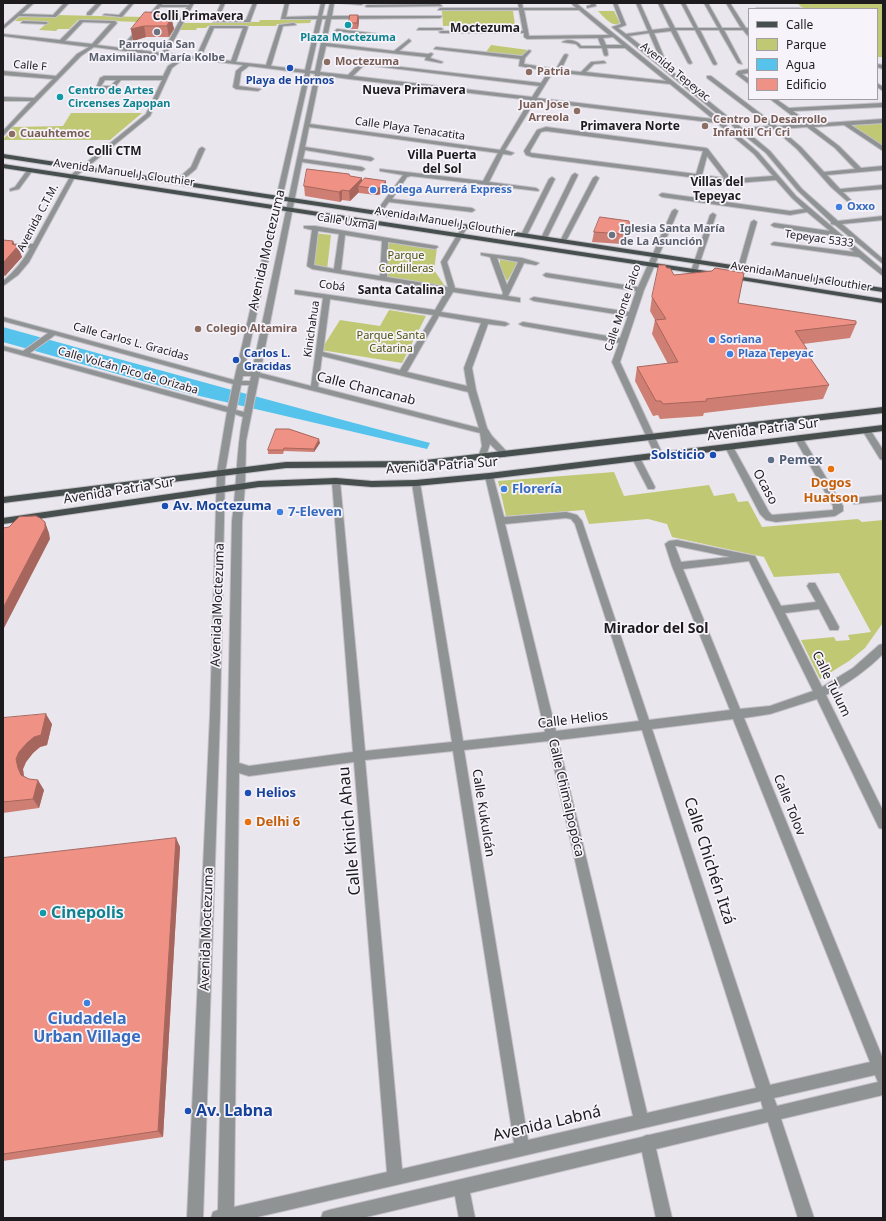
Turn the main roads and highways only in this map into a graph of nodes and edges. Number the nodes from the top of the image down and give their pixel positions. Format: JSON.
{"nodes":[{"id":1,"x":3,"y":156,"type":"edge"},
{"id":2,"x":3,"y":166,"type":"edge"},
{"id":3,"x":583,"y":244,"type":"junction"},
{"id":4,"x":579,"y":254,"type":"junction"},
{"id":5,"x":762,"y":272,"type":"junction"},
{"id":6,"x":760,"y":282,"type":"junction"},
{"id":7,"x":883,"y":290,"type":"edge"},
{"id":8,"x":883,"y":301,"type":"edge"},
{"id":9,"x":883,"y":410,"type":"edge"},
{"id":10,"x":883,"y":428,"type":"edge"},
{"id":11,"x":3,"y":500,"type":"edge"},
{"id":12,"x":3,"y":521,"type":"edge"}],
"edges":[{"from":1,"to":3,"type":"main road","name":"Avenida Manuel J. Clouthier"},
{"from":2,"to":4,"type":"main road","name":"Avenida Manuel J. Clouthier"},
{"from":3,"to":4,"type":"main road"},
{"from":3,"to":5,"type":"main road","name":"Avenida Manuel J. Clouthier"},
{"from":4,"to":6,"type":"main road","name":"Avenida Manuel J. Clouthier"},
{"from":5,"to":6,"type":"main road"},
{"from":5,"to":7,"type":"main road","name":"Avenida Manuel J. Clouthier"},
{"from":6,"to":8,"type":"main road","name":"Avenida Manuel J. Clouthier"},
{"from":9,"to":11,"type":"main road","name":"Avenida Patria Sur"},
{"from":10,"to":12,"type":"main road","name":"Avenida Patria Sur"}]}
